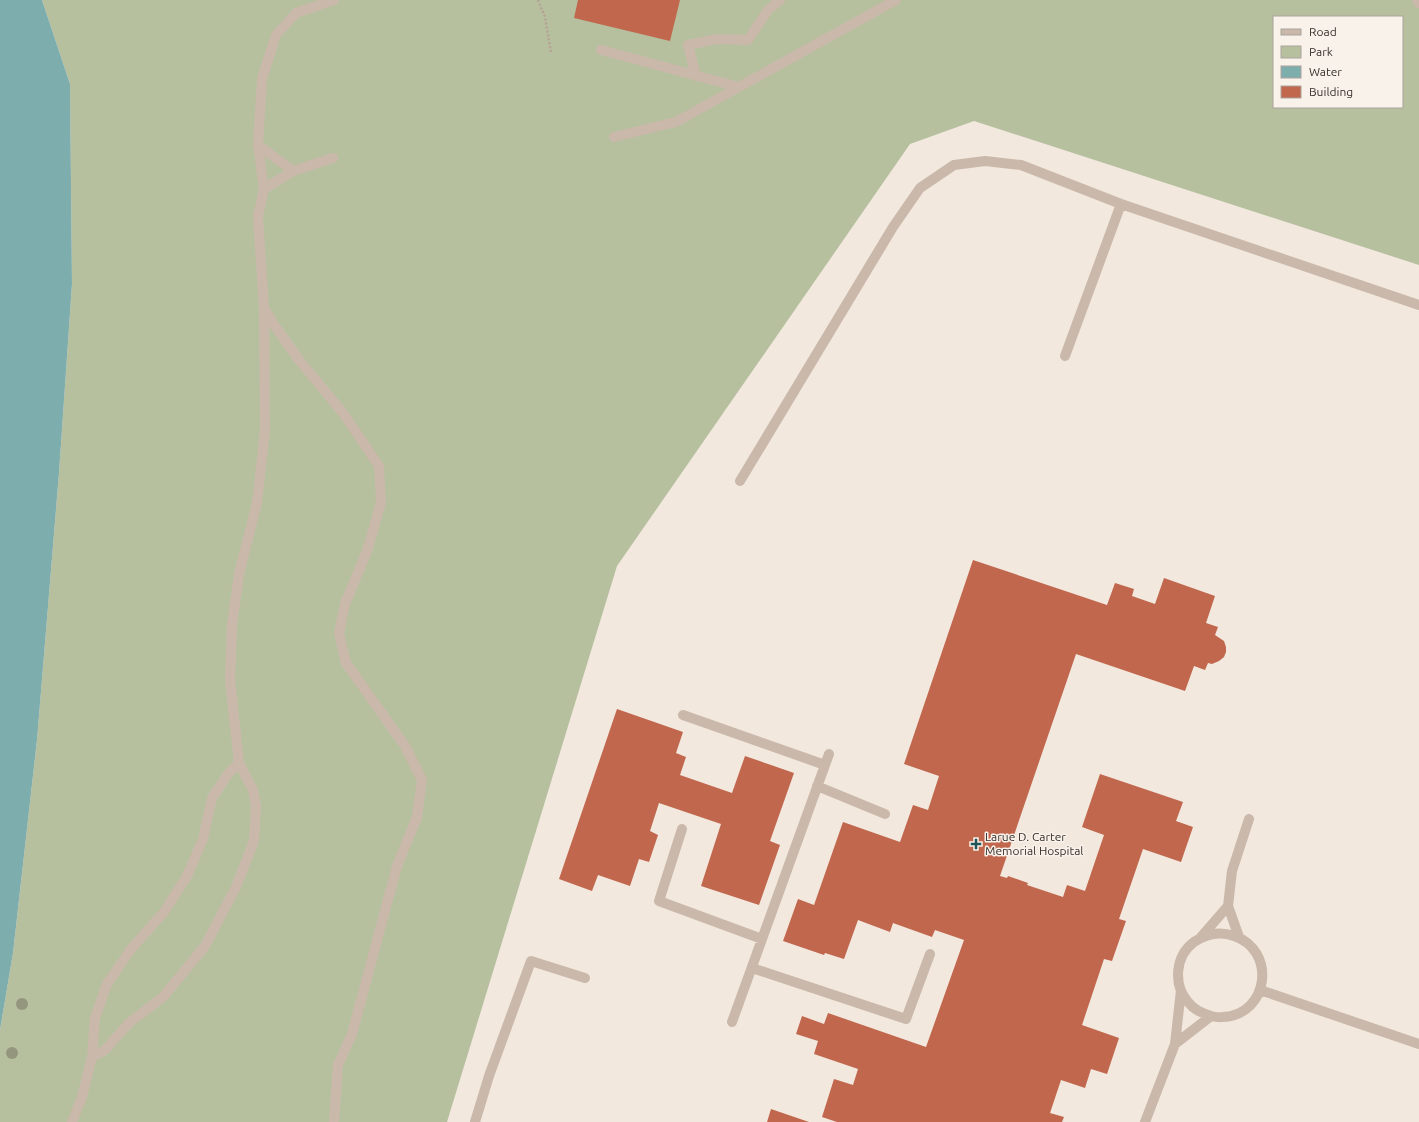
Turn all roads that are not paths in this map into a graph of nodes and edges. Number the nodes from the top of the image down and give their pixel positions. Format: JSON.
{"nodes":[{"id":1,"x":334,"y":0,"type":"edge"},
{"id":2,"x":780,"y":0,"type":"edge"},
{"id":3,"x":896,"y":0,"type":"edge"},
{"id":4,"x":1417,"y":0,"type":"edge"},
{"id":5,"x":1419,"y":3,"type":"edge"},
{"id":6,"x":601,"y":50,"type":"dead end"},
{"id":7,"x":696,"y":76,"type":"junction"},
{"id":8,"x":739,"y":87,"type":"junction"},
{"id":9,"x":614,"y":137,"type":"dead end"},
{"id":10,"x":258,"y":145,"type":"junction"},
{"id":11,"x":334,"y":158,"type":"dead end"},
{"id":12,"x":293,"y":171,"type":"junction"},
{"id":13,"x":264,"y":189,"type":"junction"},
{"id":14,"x":1121,"y":204,"type":"junction"},
{"id":15,"x":1419,"y":305,"type":"edge"},
{"id":16,"x":264,"y":308,"type":"junction"},
{"id":17,"x":1064,"y":356,"type":"dead end"},
{"id":18,"x":740,"y":481,"type":"dead end"},
{"id":19,"x":683,"y":715,"type":"dead end"},
{"id":20,"x":829,"y":754,"type":"dead end"},
{"id":21,"x":238,"y":763,"type":"junction"},
{"id":22,"x":825,"y":765,"type":"junction"},
{"id":23,"x":817,"y":786,"type":"junction"},
{"id":24,"x":885,"y":814,"type":"dead end"},
{"id":25,"x":1249,"y":820,"type":"dead end"},
{"id":26,"x":682,"y":829,"type":"dead end"},
{"id":27,"x":1228,"y":906,"type":"junction"},
{"id":28,"x":1239,"y":937,"type":"junction"},
{"id":29,"x":1199,"y":938,"type":"junction"},
{"id":30,"x":762,"y":939,"type":"junction"},
{"id":31,"x":930,"y":954,"type":"dead end"},
{"id":32,"x":752,"y":968,"type":"junction"},
{"id":33,"x":585,"y":978,"type":"dead end"},
{"id":34,"x":1181,"y":990,"type":"junction"},
{"id":35,"x":1260,"y":990,"type":"junction"},
{"id":36,"x":1211,"y":1016,"type":"junction"},
{"id":37,"x":732,"y":1022,"type":"dead end"},
{"id":38,"x":1175,"y":1044,"type":"junction"},
{"id":39,"x":1419,"y":1044,"type":"edge"},
{"id":40,"x":92,"y":1057,"type":"junction"},
{"id":41,"x":72,"y":1122,"type":"edge"},
{"id":42,"x":334,"y":1122,"type":"edge"},
{"id":43,"x":475,"y":1122,"type":"edge"},
{"id":44,"x":1145,"y":1122,"type":"edge"}],
"edges":[{"from":1,"to":10,"type":"street"},
{"from":2,"to":7,"type":"street"},
{"from":3,"to":8,"type":"street"},
{"from":4,"to":5,"type":"street"},
{"from":6,"to":7,"type":"street"},
{"from":7,"to":8,"type":"street"},
{"from":8,"to":9,"type":"street"},
{"from":10,"to":12,"type":"street"},
{"from":10,"to":13,"type":"street"},
{"from":11,"to":12,"type":"street"},
{"from":12,"to":13,"type":"street"},
{"from":13,"to":16,"type":"street"},
{"from":14,"to":15,"type":"street"},
{"from":14,"to":17,"type":"street"},
{"from":14,"to":18,"type":"street"},
{"from":16,"to":21,"type":"street"},
{"from":16,"to":42,"type":"street"},
{"from":19,"to":22,"type":"street"},
{"from":20,"to":22,"type":"street"},
{"from":21,"to":40,"type":"street"},
{"from":21,"to":40,"type":"street"},
{"from":22,"to":23,"type":"street"},
{"from":23,"to":24,"type":"street"},
{"from":23,"to":30,"type":"street"},
{"from":25,"to":27,"type":"street"},
{"from":26,"to":30,"type":"street"},
{"from":27,"to":28,"type":"street"},
{"from":27,"to":29,"type":"street"},
{"from":28,"to":29,"type":"street"},
{"from":28,"to":35,"type":"street"},
{"from":29,"to":34,"type":"street"},
{"from":30,"to":32,"type":"street"},
{"from":31,"to":32,"type":"street"},
{"from":32,"to":37,"type":"street"},
{"from":33,"to":43,"type":"street"},
{"from":34,"to":36,"type":"street"},
{"from":34,"to":38,"type":"street"},
{"from":35,"to":36,"type":"street"},
{"from":35,"to":39,"type":"street"},
{"from":36,"to":38,"type":"street"},
{"from":38,"to":44,"type":"street"},
{"from":40,"to":41,"type":"street"}]}
